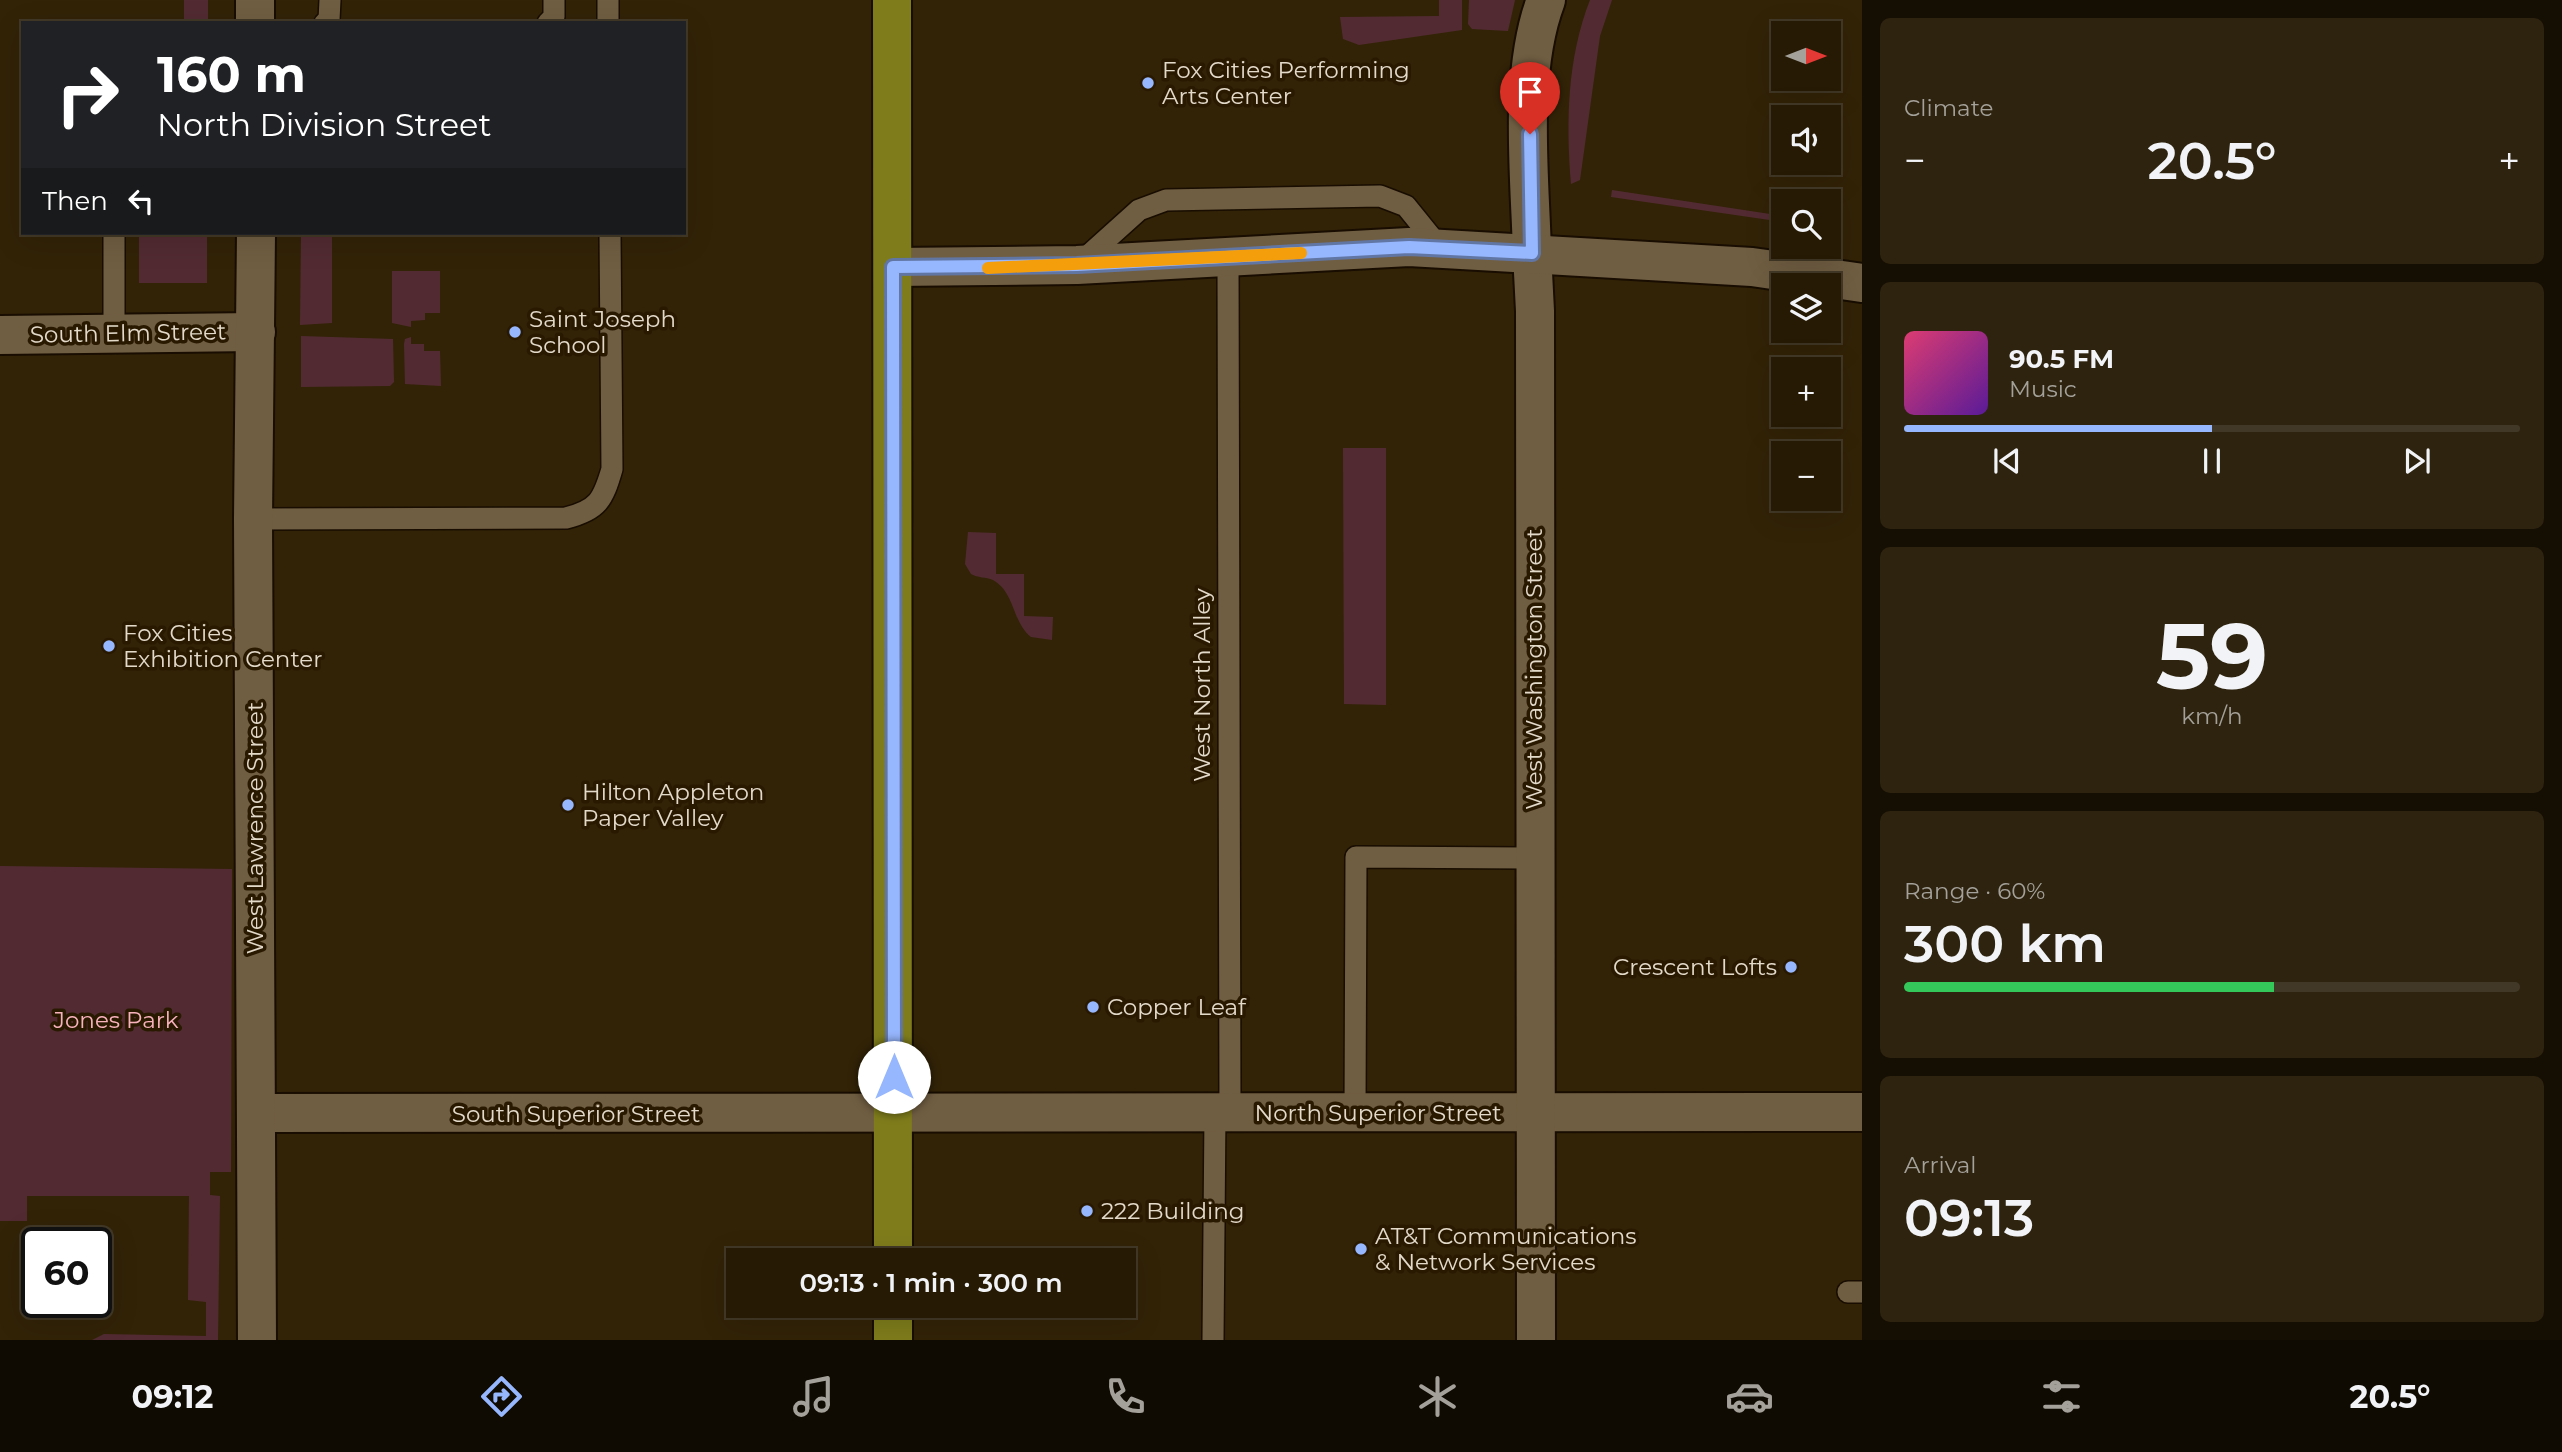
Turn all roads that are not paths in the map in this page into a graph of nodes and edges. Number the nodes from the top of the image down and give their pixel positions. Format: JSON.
{"nodes":[{"id":1,"x":255,"y":0,"type":"edge"},
{"id":2,"x":330,"y":0,"type":"edge"},
{"id":3,"x":554,"y":0,"type":"edge"},
{"id":4,"x":608,"y":0,"type":"edge"},
{"id":5,"x":892,"y":0,"type":"edge"},
{"id":6,"x":1546,"y":0,"type":"edge"},
{"id":7,"x":255,"y":21,"type":"edge"},
{"id":8,"x":328,"y":21,"type":"edge"},
{"id":9,"x":550,"y":21,"type":"edge"},
{"id":10,"x":608,"y":21,"type":"edge"},
{"id":11,"x":114,"y":235,"type":"edge"},
{"id":12,"x":256,"y":235,"type":"edge"},
{"id":13,"x":610,"y":235,"type":"edge"},
{"id":14,"x":1440,"y":248,"type":"junction"},
{"id":15,"x":1532,"y":253,"type":"junction"},
{"id":16,"x":1228,"y":258,"type":"junction"},
{"id":17,"x":1077,"y":265,"type":"junction"},
{"id":18,"x":893,"y":267,"type":"junction"},
{"id":19,"x":1862,"y":283,"type":"edge"},
{"id":20,"x":256,"y":332,"type":"junction"},
{"id":21,"x":114,"y":333,"type":"junction"},
{"id":22,"x":0,"y":335,"type":"edge"},
{"id":23,"x":253,"y":519,"type":"junction"},
{"id":24,"x":1534,"y":858,"type":"junction"},
{"id":25,"x":1862,"y":1112,"type":"edge"},
{"id":26,"x":1222,"y":1113,"type":"junction"},
{"id":27,"x":1355,"y":1113,"type":"junction"},
{"id":28,"x":1534,"y":1113,"type":"junction"},
{"id":29,"x":257,"y":1114,"type":"junction"},
{"id":30,"x":894,"y":1115,"type":"junction"},
{"id":31,"x":893,"y":1248,"type":"edge"},
{"id":32,"x":893,"y":1318,"type":"edge"},
{"id":33,"x":257,"y":1340,"type":"edge"},
{"id":34,"x":893,"y":1340,"type":"edge"},
{"id":35,"x":1213,"y":1340,"type":"edge"},
{"id":36,"x":1536,"y":1340,"type":"edge"}],
"edges":[{"from":1,"to":7,"type":"street"},
{"from":2,"to":8,"type":"lane"},
{"from":3,"to":9,"type":"lane"},
{"from":4,"to":10,"type":"lane"},
{"from":5,"to":18,"type":"main road"},
{"from":6,"to":15,"type":"street","name":"West Washington Street"},
{"from":11,"to":21,"type":"lane"},
{"from":12,"to":20,"type":"street","name":"West Lawrence Street"},
{"from":13,"to":23,"type":"lane"},
{"from":14,"to":15,"type":"street"},
{"from":14,"to":16,"type":"street"},
{"from":14,"to":17,"type":"lane"},
{"from":15,"to":19,"type":"street"},
{"from":15,"to":24,"type":"street","name":"West Washington Street"},
{"from":16,"to":17,"type":"street"},
{"from":16,"to":26,"type":"lane","name":"West North Alley"},
{"from":17,"to":18,"type":"street"},
{"from":18,"to":30,"type":"main road"},
{"from":20,"to":21,"type":"street","name":"South Elm Street"},
{"from":20,"to":23,"type":"street","name":"West Lawrence Street"},
{"from":21,"to":22,"type":"street","name":"South Elm Street"},
{"from":23,"to":29,"type":"street","name":"West Lawrence Street"},
{"from":24,"to":27,"type":"lane"},
{"from":24,"to":28,"type":"street","name":"West Washington Street"},
{"from":25,"to":28,"type":"street","name":"North Superior Street"},
{"from":26,"to":27,"type":"street","name":"North Superior Street"},
{"from":26,"to":30,"type":"street","name":"North Superior Street"},
{"from":26,"to":35,"type":"lane","name":"West North Alley"},
{"from":27,"to":28,"type":"street","name":"North Superior Street"},
{"from":28,"to":36,"type":"street","name":"West Washington Street"},
{"from":29,"to":30,"type":"street","name":"South Superior Street"},
{"from":29,"to":33,"type":"street","name":"West Lawrence Street"},
{"from":30,"to":31,"type":"main road"},
{"from":32,"to":34,"type":"main road"}]}
